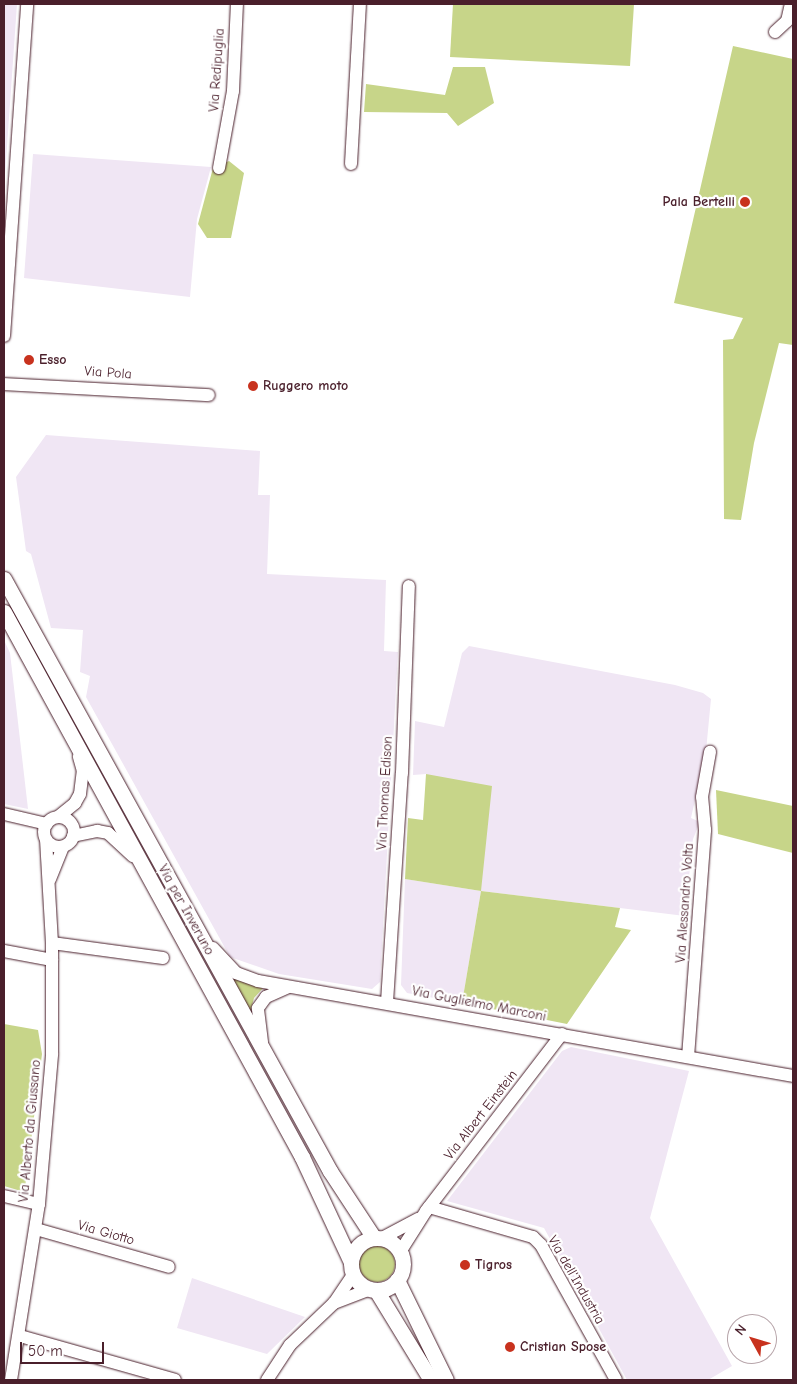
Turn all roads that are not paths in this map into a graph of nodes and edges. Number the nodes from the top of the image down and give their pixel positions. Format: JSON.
{"nodes":[{"id":1,"x":27,"y":4,"type":"edge"},
{"id":2,"x":237,"y":4,"type":"edge"},
{"id":3,"x":360,"y":4,"type":"edge"},
{"id":4,"x":791,"y":4,"type":"edge"},
{"id":5,"x":775,"y":32,"type":"dead end"},
{"id":6,"x":351,"y":164,"type":"dead end"},
{"id":7,"x":219,"y":168,"type":"dead end"},
{"id":8,"x":4,"y":336,"type":"edge"},
{"id":9,"x":4,"y":384,"type":"edge"},
{"id":10,"x":209,"y":395,"type":"dead end"},
{"id":11,"x":4,"y":579,"type":"edge"},
{"id":12,"x":409,"y":586,"type":"dead end"},
{"id":13,"x":4,"y":612,"type":"edge"},
{"id":14,"x":74,"y":743,"type":"junction"},
{"id":15,"x":710,"y":752,"type":"dead end"},
{"id":16,"x":4,"y":814,"type":"edge"},
{"id":17,"x":58,"y":817,"type":"junction"},
{"id":18,"x":46,"y":824,"type":"junction"},
{"id":19,"x":73,"y":836,"type":"junction"},
{"id":20,"x":46,"y":840,"type":"junction"},
{"id":21,"x":63,"y":846,"type":"junction"},
{"id":22,"x":145,"y":870,"type":"junction"},
{"id":23,"x":49,"y":881,"type":"junction"},
{"id":24,"x":188,"y":913,"type":"junction"},
{"id":25,"x":52,"y":942,"type":"junction"},
{"id":26,"x":4,"y":950,"type":"edge"},
{"id":27,"x":163,"y":958,"type":"dead end"},
{"id":28,"x":52,"y":960,"type":"junction"},
{"id":29,"x":288,"y":987,"type":"junction"},
{"id":30,"x":387,"y":1002,"type":"junction"},
{"id":31,"x":562,"y":1034,"type":"junction"},
{"id":32,"x":265,"y":1053,"type":"junction"},
{"id":33,"x":688,"y":1057,"type":"junction"},
{"id":34,"x":793,"y":1076,"type":"edge"},
{"id":35,"x":4,"y":1196,"type":"edge"},
{"id":36,"x":39,"y":1204,"type":"junction"},
{"id":37,"x":426,"y":1211,"type":"junction"},
{"id":38,"x":36,"y":1229,"type":"junction"},
{"id":39,"x":378,"y":1238,"type":"junction"},
{"id":40,"x":400,"y":1252,"type":"junction"},
{"id":41,"x":168,"y":1267,"type":"dead end"},
{"id":42,"x":352,"y":1269,"type":"junction"},
{"id":43,"x":397,"y":1280,"type":"junction"},
{"id":44,"x":373,"y":1290,"type":"junction"},
{"id":45,"x":334,"y":1303,"type":"junction"},
{"id":46,"x":20,"y":1336,"type":"junction"},
{"id":47,"x":11,"y":1380,"type":"edge"},
{"id":48,"x":176,"y":1380,"type":"edge"},
{"id":49,"x":267,"y":1380,"type":"edge"},
{"id":50,"x":431,"y":1380,"type":"edge"},
{"id":51,"x":446,"y":1380,"type":"edge"},
{"id":52,"x":616,"y":1380,"type":"edge"}],
"edges":[{"from":1,"to":8,"type":"street"},
{"from":2,"to":7,"type":"street","name":"Via Redipuglia"},
{"from":3,"to":6,"type":"street"},
{"from":4,"to":5,"type":"street"},
{"from":9,"to":10,"type":"street","name":"Via Pola"},
{"from":11,"to":24,"type":"main road","name":"Via per Inveruno"},
{"from":12,"to":30,"type":"street","name":"Via Thomas Edison"},
{"from":13,"to":14,"type":"main road","name":"Via per Inveruno"},
{"from":14,"to":17,"type":"street"},
{"from":14,"to":22,"type":"main road","name":"Via per Inveruno"},
{"from":15,"to":33,"type":"street","name":"Via Alessandro Volta"},
{"from":16,"to":18,"type":"street"},
{"from":17,"to":18,"type":"street"},
{"from":17,"to":19,"type":"street"},
{"from":18,"to":20,"type":"street"},
{"from":19,"to":21,"type":"street"},
{"from":19,"to":22,"type":"street"},
{"from":20,"to":21,"type":"street"},
{"from":20,"to":23,"type":"street","name":"Via Alberto da Giussano"},
{"from":21,"to":23,"type":"street","name":"Via Alberto da Giussano"},
{"from":22,"to":42,"type":"main road","name":"Via per Inveruno"},
{"from":23,"to":25,"type":"street","name":"Via Alberto da Giussano"},
{"from":24,"to":29,"type":"street","name":"Via Guglielmo Marconi"},
{"from":24,"to":32,"type":"main road","name":"Via per Inveruno"},
{"from":25,"to":27,"type":"street"},
{"from":25,"to":28,"type":"street","name":"Via Alberto da Giussano"},
{"from":26,"to":28,"type":"street"},
{"from":28,"to":36,"type":"street","name":"Via Alberto da Giussano"},
{"from":29,"to":30,"type":"street","name":"Via Guglielmo Marconi"},
{"from":29,"to":32,"type":"street"},
{"from":30,"to":31,"type":"street","name":"Via Guglielmo Marconi"},
{"from":31,"to":33,"type":"street","name":"Via Guglielmo Marconi"},
{"from":31,"to":37,"type":"street","name":"Via Albert Einstein"},
{"from":32,"to":39,"type":"main road","name":"Via per Inveruno"},
{"from":33,"to":34,"type":"street","name":"Via Guglielmo Marconi"},
{"from":35,"to":36,"type":"street"},
{"from":36,"to":38,"type":"street","name":"Via Alberto da Giussano"},
{"from":37,"to":39,"type":"street","name":"Via Albert Einstein"},
{"from":37,"to":40,"type":"street","name":"Via Albert Einstein"},
{"from":37,"to":52,"type":"street","name":"Via dell'Industria"},
{"from":38,"to":41,"type":"street","name":"Via Giotto"},
{"from":38,"to":46,"type":"street","name":"Via Alberto da Giussano"},
{"from":39,"to":40,"type":"main road"},
{"from":39,"to":42,"type":"main road"},
{"from":40,"to":43,"type":"main road"},
{"from":42,"to":44,"type":"main road"},
{"from":42,"to":45,"type":"street"},
{"from":43,"to":44,"type":"main road"},
{"from":43,"to":51,"type":"main road"},
{"from":44,"to":45,"type":"street"},
{"from":44,"to":50,"type":"main road"},
{"from":45,"to":49,"type":"street"},
{"from":46,"to":47,"type":"street","name":"Via Alberto da Giussano"},
{"from":46,"to":48,"type":"street"}]}
